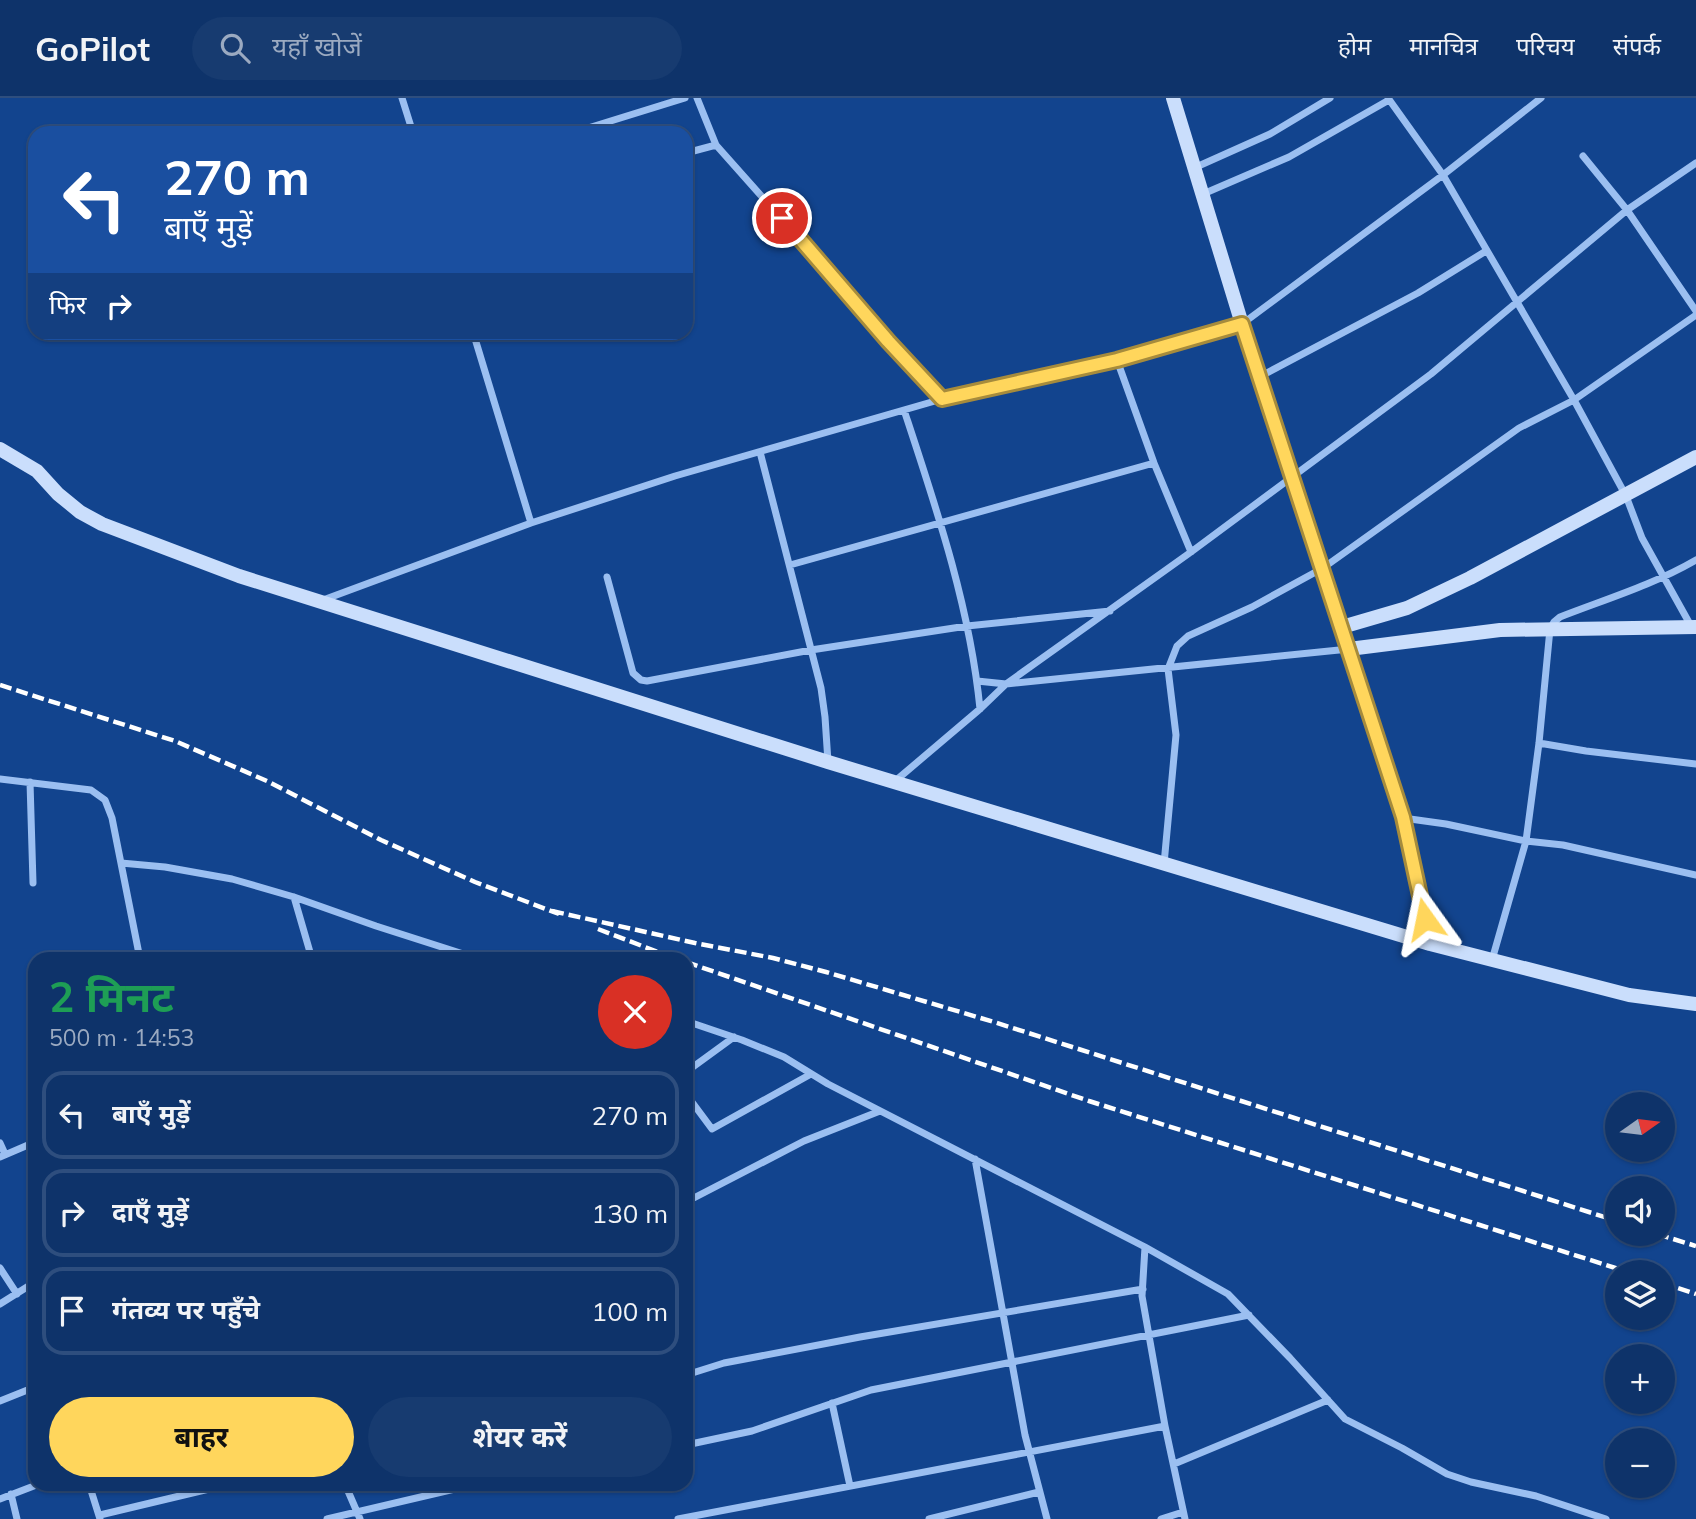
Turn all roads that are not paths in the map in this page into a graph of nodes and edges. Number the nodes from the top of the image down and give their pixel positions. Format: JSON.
{"nodes":[{"id":1,"x":402,"y":98,"type":"edge"},
{"id":2,"x":685,"y":98,"type":"edge"},
{"id":3,"x":697,"y":98,"type":"edge"},
{"id":4,"x":1173,"y":98,"type":"edge"},
{"id":5,"x":1330,"y":98,"type":"edge"},
{"id":6,"x":1541,"y":98,"type":"edge"},
{"id":7,"x":1389,"y":99,"type":"edge"},
{"id":8,"x":410,"y":126,"type":"edge"},
{"id":9,"x":595,"y":126,"type":"edge"},
{"id":10,"x":716,"y":145,"type":"junction"},
{"id":11,"x":693,"y":151,"type":"edge"},
{"id":12,"x":1583,"y":156,"type":"dead end"},
{"id":13,"x":1696,"y":163,"type":"edge"},
{"id":14,"x":1194,"y":168,"type":"junction"},
{"id":15,"x":1443,"y":175,"type":"junction"},
{"id":16,"x":1201,"y":195,"type":"junction"},
{"id":17,"x":1627,"y":210,"type":"junction"},
{"id":18,"x":1486,"y":251,"type":"junction"},
{"id":19,"x":1517,"y":303,"type":"junction"},
{"id":20,"x":1696,"y":313,"type":"edge"},
{"id":21,"x":1242,"y":324,"type":"junction"},
{"id":22,"x":475,"y":340,"type":"edge"},
{"id":23,"x":1117,"y":360,"type":"junction"},
{"id":24,"x":1261,"y":376,"type":"junction"},
{"id":25,"x":942,"y":399,"type":"junction"},
{"id":26,"x":1574,"y":400,"type":"junction"},
{"id":27,"x":904,"y":410,"type":"junction"},
{"id":28,"x":0,"y":449,"type":"edge"},
{"id":29,"x":760,"y":452,"type":"junction"},
{"id":30,"x":1696,"y":457,"type":"edge"},
{"id":31,"x":1154,"y":463,"type":"junction"},
{"id":32,"x":1292,"y":475,"type":"junction"},
{"id":33,"x":1626,"y":496,"type":"junction"},
{"id":34,"x":531,"y":523,"type":"junction"},
{"id":35,"x":941,"y":524,"type":"junction"},
{"id":36,"x":1191,"y":552,"type":"junction"},
{"id":37,"x":1696,"y":560,"type":"edge"},
{"id":38,"x":790,"y":565,"type":"junction"},
{"id":39,"x":1323,"y":568,"type":"junction"},
{"id":40,"x":607,"y":577,"type":"dead end"},
{"id":41,"x":1665,"y":578,"type":"junction"},
{"id":42,"x":323,"y":601,"type":"junction"},
{"id":43,"x":1110,"y":611,"type":"junction"},
{"id":44,"x":967,"y":626,"type":"junction"},
{"id":45,"x":1342,"y":627,"type":"junction"},
{"id":46,"x":1693,"y":627,"type":"edge"},
{"id":47,"x":1550,"y":629,"type":"junction"},
{"id":48,"x":1349,"y":649,"type":"junction"},
{"id":49,"x":811,"y":650,"type":"junction"},
{"id":50,"x":1168,"y":669,"type":"junction"},
{"id":51,"x":978,"y":681,"type":"junction"},
{"id":52,"x":1006,"y":684,"type":"junction"},
{"id":53,"x":980,"y":709,"type":"junction"},
{"id":54,"x":1539,"y":743,"type":"junction"},
{"id":55,"x":828,"y":762,"type":"junction"},
{"id":56,"x":1696,"y":764,"type":"edge"},
{"id":57,"x":0,"y":779,"type":"edge"},
{"id":58,"x":30,"y":782,"type":"junction"},
{"id":59,"x":894,"y":782,"type":"junction"},
{"id":60,"x":1403,"y":817,"type":"junction"},
{"id":61,"x":1526,"y":841,"type":"junction"},
{"id":62,"x":121,"y":863,"type":"junction"},
{"id":63,"x":1164,"y":864,"type":"junction"},
{"id":64,"x":1696,"y":875,"type":"edge"},
{"id":65,"x":33,"y":883,"type":"dead end"},
{"id":66,"x":294,"y":897,"type":"junction"},
{"id":67,"x":1430,"y":944,"type":"junction"},
{"id":68,"x":139,"y":952,"type":"edge"},
{"id":69,"x":310,"y":952,"type":"edge"},
{"id":70,"x":457,"y":952,"type":"edge"},
{"id":71,"x":1492,"y":960,"type":"junction"},
{"id":72,"x":1696,"y":1004,"type":"edge"},
{"id":73,"x":693,"y":1023,"type":"edge"},
{"id":74,"x":734,"y":1037,"type":"junction"},
{"id":75,"x":693,"y":1067,"type":"edge"},
{"id":76,"x":811,"y":1074,"type":"junction"},
{"id":77,"x":693,"y":1103,"type":"edge"},
{"id":78,"x":880,"y":1111,"type":"junction"},
{"id":79,"x":0,"y":1143,"type":"edge"},
{"id":80,"x":28,"y":1145,"type":"edge"},
{"id":81,"x":2,"y":1156,"type":"edge"},
{"id":82,"x":975,"y":1159,"type":"junction"},
{"id":83,"x":693,"y":1198,"type":"edge"},
{"id":84,"x":1145,"y":1247,"type":"junction"},
{"id":85,"x":0,"y":1268,"type":"edge"},
{"id":86,"x":28,"y":1287,"type":"edge"},
{"id":87,"x":1143,"y":1289,"type":"junction"},
{"id":88,"x":17,"y":1294,"type":"junction"},
{"id":89,"x":0,"y":1304,"type":"edge"},
{"id":90,"x":1003,"y":1312,"type":"junction"},
{"id":91,"x":1249,"y":1315,"type":"junction"},
{"id":92,"x":1149,"y":1335,"type":"junction"},
{"id":93,"x":1012,"y":1362,"type":"junction"},
{"id":94,"x":693,"y":1373,"type":"edge"},
{"id":95,"x":28,"y":1390,"type":"edge"},
{"id":96,"x":1328,"y":1400,"type":"junction"},
{"id":97,"x":0,"y":1401,"type":"edge"},
{"id":98,"x":832,"y":1403,"type":"junction"},
{"id":99,"x":1165,"y":1426,"type":"junction"},
{"id":100,"x":693,"y":1444,"type":"edge"},
{"id":101,"x":1030,"y":1453,"type":"junction"},
{"id":102,"x":1174,"y":1464,"type":"junction"},
{"id":103,"x":850,"y":1486,"type":"junction"},
{"id":104,"x":28,"y":1488,"type":"edge"},
{"id":105,"x":91,"y":1491,"type":"edge"},
{"id":106,"x":202,"y":1491,"type":"edge"},
{"id":107,"x":348,"y":1491,"type":"edge"},
{"id":108,"x":450,"y":1491,"type":"edge"},
{"id":109,"x":1039,"y":1492,"type":"junction"},
{"id":110,"x":11,"y":1494,"type":"junction"},
{"id":111,"x":0,"y":1499,"type":"edge"},
{"id":112,"x":358,"y":1515,"type":"edge"},
{"id":113,"x":1184,"y":1516,"type":"edge"},
{"id":114,"x":100,"y":1517,"type":"edge"},
{"id":115,"x":17,"y":1519,"type":"edge"},
{"id":116,"x":327,"y":1519,"type":"edge"},
{"id":117,"x":678,"y":1519,"type":"edge"},
{"id":118,"x":929,"y":1519,"type":"edge"},
{"id":119,"x":1047,"y":1519,"type":"edge"},
{"id":120,"x":1161,"y":1519,"type":"edge"},
{"id":121,"x":1606,"y":1519,"type":"edge"}],
"edges":[{"from":1,"to":8,"type":"street"},
{"from":2,"to":9,"type":"street"},
{"from":3,"to":10,"type":"street"},
{"from":4,"to":14,"type":"street"},
{"from":5,"to":14,"type":"street"},
{"from":6,"to":15,"type":"street"},
{"from":7,"to":15,"type":"street"},
{"from":7,"to":16,"type":"street"},
{"from":10,"to":11,"type":"street"},
{"from":10,"to":25,"type":"street"},
{"from":12,"to":17,"type":"street"},
{"from":13,"to":17,"type":"street"},
{"from":14,"to":16,"type":"street"},
{"from":15,"to":18,"type":"street"},
{"from":15,"to":21,"type":"street"},
{"from":16,"to":21,"type":"street"},
{"from":17,"to":19,"type":"street"},
{"from":17,"to":20,"type":"street"},
{"from":18,"to":19,"type":"street"},
{"from":18,"to":24,"type":"street"},
{"from":19,"to":26,"type":"street"},
{"from":19,"to":32,"type":"street"},
{"from":20,"to":26,"type":"street"},
{"from":21,"to":23,"type":"street"},
{"from":21,"to":24,"type":"street"},
{"from":22,"to":34,"type":"street"},
{"from":23,"to":25,"type":"street"},
{"from":23,"to":31,"type":"street"},
{"from":24,"to":32,"type":"street"},
{"from":25,"to":27,"type":"street"},
{"from":26,"to":33,"type":"street"},
{"from":26,"to":39,"type":"street"},
{"from":27,"to":29,"type":"street"},
{"from":27,"to":35,"type":"street"},
{"from":28,"to":42,"type":"street"},
{"from":29,"to":34,"type":"street"},
{"from":29,"to":38,"type":"street"},
{"from":30,"to":33,"type":"street"},
{"from":31,"to":35,"type":"street"},
{"from":31,"to":36,"type":"street"},
{"from":32,"to":36,"type":"street"},
{"from":32,"to":39,"type":"street"},
{"from":33,"to":41,"type":"street"},
{"from":33,"to":45,"type":"street"},
{"from":34,"to":42,"type":"street"},
{"from":35,"to":38,"type":"street"},
{"from":35,"to":44,"type":"street"},
{"from":36,"to":43,"type":"street"},
{"from":37,"to":41,"type":"street"},
{"from":38,"to":49,"type":"street"},
{"from":39,"to":45,"type":"street"},
{"from":39,"to":50,"type":"street"},
{"from":40,"to":49,"type":"street"},
{"from":41,"to":46,"type":"street"},
{"from":41,"to":47,"type":"street"},
{"from":42,"to":55,"type":"street"},
{"from":43,"to":44,"type":"street"},
{"from":43,"to":52,"type":"street"},
{"from":44,"to":49,"type":"street"},
{"from":44,"to":51,"type":"street"},
{"from":45,"to":48,"type":"street"},
{"from":46,"to":47,"type":"street"},
{"from":47,"to":48,"type":"street"},
{"from":47,"to":54,"type":"street"},
{"from":48,"to":50,"type":"street"},
{"from":48,"to":60,"type":"street"},
{"from":49,"to":55,"type":"street"},
{"from":50,"to":52,"type":"street"},
{"from":50,"to":63,"type":"street"},
{"from":51,"to":52,"type":"street"},
{"from":51,"to":53,"type":"street"},
{"from":52,"to":53,"type":"street"},
{"from":53,"to":59,"type":"street"},
{"from":54,"to":56,"type":"street"},
{"from":54,"to":61,"type":"street"},
{"from":55,"to":59,"type":"street"},
{"from":57,"to":58,"type":"street"},
{"from":58,"to":62,"type":"street"},
{"from":58,"to":65,"type":"street"},
{"from":59,"to":63,"type":"street"},
{"from":60,"to":61,"type":"street"},
{"from":60,"to":67,"type":"street"},
{"from":61,"to":64,"type":"street"},
{"from":61,"to":71,"type":"street"},
{"from":62,"to":66,"type":"street"},
{"from":62,"to":68,"type":"street"},
{"from":63,"to":67,"type":"street"},
{"from":66,"to":69,"type":"street"},
{"from":66,"to":70,"type":"street"},
{"from":67,"to":71,"type":"street"},
{"from":71,"to":72,"type":"street"},
{"from":73,"to":74,"type":"street"},
{"from":74,"to":75,"type":"street"},
{"from":74,"to":76,"type":"street"},
{"from":76,"to":77,"type":"street"},
{"from":76,"to":78,"type":"street"},
{"from":78,"to":82,"type":"street"},
{"from":78,"to":83,"type":"street"},
{"from":79,"to":81,"type":"street"},
{"from":80,"to":81,"type":"street"},
{"from":82,"to":84,"type":"street"},
{"from":82,"to":90,"type":"street"},
{"from":84,"to":87,"type":"street"},
{"from":84,"to":91,"type":"street"},
{"from":85,"to":88,"type":"street"},
{"from":86,"to":88,"type":"street"},
{"from":87,"to":90,"type":"street"},
{"from":87,"to":92,"type":"street"},
{"from":88,"to":89,"type":"street"},
{"from":90,"to":93,"type":"street"},
{"from":90,"to":94,"type":"street"},
{"from":91,"to":92,"type":"street"},
{"from":91,"to":96,"type":"street"},
{"from":92,"to":93,"type":"street"},
{"from":92,"to":99,"type":"street"},
{"from":93,"to":98,"type":"street"},
{"from":93,"to":101,"type":"street"},
{"from":95,"to":97,"type":"street"},
{"from":96,"to":102,"type":"street"},
{"from":96,"to":121,"type":"street"},
{"from":98,"to":100,"type":"street"},
{"from":98,"to":103,"type":"street"},
{"from":99,"to":101,"type":"street"},
{"from":99,"to":102,"type":"street"},
{"from":101,"to":103,"type":"street"},
{"from":101,"to":109,"type":"street"},
{"from":102,"to":113,"type":"street"},
{"from":103,"to":117,"type":"street"},
{"from":104,"to":110,"type":"street"},
{"from":105,"to":114,"type":"street"},
{"from":106,"to":114,"type":"street"},
{"from":107,"to":112,"type":"street"},
{"from":108,"to":112,"type":"street"},
{"from":109,"to":118,"type":"street"},
{"from":109,"to":119,"type":"street"},
{"from":110,"to":111,"type":"street"},
{"from":110,"to":115,"type":"street"},
{"from":112,"to":116,"type":"street"},
{"from":113,"to":120,"type":"street"}]}
